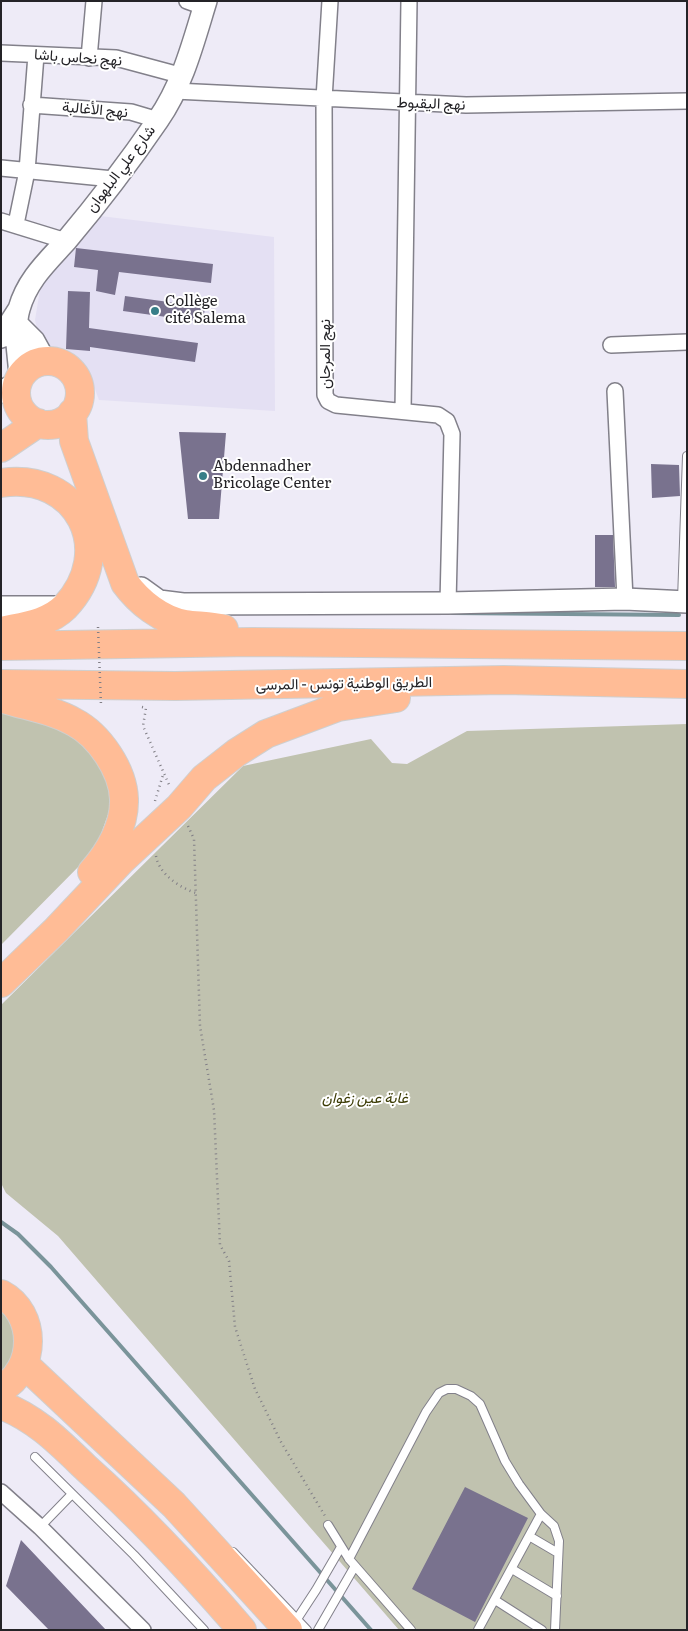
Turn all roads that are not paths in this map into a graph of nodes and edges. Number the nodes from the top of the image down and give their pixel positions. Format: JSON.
{"nodes":[{"id":1,"x":94,"y":1,"type":"edge"},
{"id":2,"x":330,"y":1,"type":"edge"},
{"id":3,"x":409,"y":1,"type":"edge"},
{"id":4,"x":199,"y":3,"type":"edge"},
{"id":5,"x":1,"y":53,"type":"edge"},
{"id":6,"x":36,"y":55,"type":"junction"},
{"id":7,"x":89,"y":58,"type":"junction"},
{"id":8,"x":179,"y":83,"type":"junction"},
{"id":9,"x":324,"y":99,"type":"junction"},
{"id":10,"x":687,"y":100,"type":"edge"},
{"id":11,"x":406,"y":102,"type":"junction"},
{"id":12,"x":32,"y":105,"type":"junction"},
{"id":13,"x":158,"y":120,"type":"junction"},
{"id":14,"x":1,"y":168,"type":"edge"},
{"id":15,"x":27,"y":171,"type":"junction"},
{"id":16,"x":113,"y":179,"type":"junction"},
{"id":17,"x":9,"y":222,"type":"edge"},
{"id":18,"x":66,"y":241,"type":"junction"},
{"id":19,"x":13,"y":324,"type":"edge"},
{"id":20,"x":687,"y":342,"type":"edge"},
{"id":21,"x":611,"y":345,"type":"dead end"},
{"id":22,"x":45,"y":361,"type":"junction"},
{"id":23,"x":14,"y":387,"type":"edge"},
{"id":24,"x":615,"y":391,"type":"dead end"},
{"id":25,"x":403,"y":411,"type":"junction"},
{"id":26,"x":72,"y":413,"type":"junction"},
{"id":27,"x":38,"y":423,"type":"junction"},
{"id":28,"x":1,"y":425,"type":"edge"},
{"id":29,"x":1,"y":448,"type":"edge"},
{"id":30,"x":687,"y":456,"type":"edge"},
{"id":31,"x":1,"y":483,"type":"edge"},
{"id":32,"x":116,"y":557,"type":"junction"},
{"id":33,"x":625,"y":599,"type":"junction"},
{"id":34,"x":685,"y":602,"type":"edge"},
{"id":35,"x":448,"y":603,"type":"junction"},
{"id":36,"x":1,"y":607,"type":"edge"},
{"id":37,"x":65,"y":607,"type":"junction"},
{"id":38,"x":1,"y":631,"type":"edge"},
{"id":39,"x":252,"y":642,"type":"junction"},
{"id":40,"x":1,"y":646,"type":"edge"},
{"id":41,"x":687,"y":646,"type":"edge"},
{"id":42,"x":504,"y":680,"type":"junction"},
{"id":43,"x":1,"y":684,"type":"edge"},
{"id":44,"x":687,"y":684,"type":"edge"},
{"id":45,"x":1,"y":698,"type":"edge"},
{"id":46,"x":1,"y":964,"type":"edge"},
{"id":47,"x":1,"y":984,"type":"edge"},
{"id":48,"x":1,"y":1294,"type":"edge"},
{"id":49,"x":24,"y":1364,"type":"junction"},
{"id":50,"x":1,"y":1389,"type":"edge"},
{"id":51,"x":1,"y":1405,"type":"edge"},
{"id":52,"x":35,"y":1457,"type":"dead end"},
{"id":53,"x":2,"y":1494,"type":"edge"},
{"id":54,"x":72,"y":1494,"type":"junction"},
{"id":55,"x":174,"y":1505,"type":"junction"},
{"id":56,"x":541,"y":1514,"type":"junction"},
{"id":57,"x":328,"y":1525,"type":"road end"},
{"id":58,"x":40,"y":1527,"type":"junction"},
{"id":59,"x":529,"y":1536,"type":"junction"},
{"id":60,"x":341,"y":1547,"type":"junction"},
{"id":61,"x":558,"y":1553,"type":"junction"},
{"id":62,"x":349,"y":1559,"type":"junction"},
{"id":63,"x":355,"y":1566,"type":"junction"},
{"id":64,"x":512,"y":1569,"type":"junction"},
{"id":65,"x":557,"y":1596,"type":"junction"},
{"id":66,"x":495,"y":1600,"type":"junction"},
{"id":67,"x":292,"y":1624,"type":"edge"},
{"id":68,"x":143,"y":1630,"type":"edge"},
{"id":69,"x":204,"y":1630,"type":"edge"},
{"id":70,"x":242,"y":1630,"type":"edge"},
{"id":71,"x":307,"y":1630,"type":"edge"},
{"id":72,"x":318,"y":1630,"type":"edge"},
{"id":73,"x":411,"y":1630,"type":"edge"},
{"id":74,"x":478,"y":1630,"type":"edge"},
{"id":75,"x":542,"y":1630,"type":"edge"},
{"id":76,"x":555,"y":1630,"type":"edge"}],
"edges":[{"from":1,"to":7,"type":"street"},
{"from":2,"to":9,"type":"street","name":"نهج المرجان"},
{"from":3,"to":11,"type":"street"},
{"from":4,"to":8,"type":"street","name":"شارع علي البلهوان"},
{"from":5,"to":6,"type":"street","name":"نهج نحاس باشا"},
{"from":6,"to":7,"type":"street","name":"نهج نحاس باشا"},
{"from":6,"to":12,"type":"street"},
{"from":7,"to":8,"type":"street","name":"نهج نحاس باشا"},
{"from":8,"to":9,"type":"street","name":"نهج اليقبوط"},
{"from":8,"to":13,"type":"street","name":"شارع علي البلهوان"},
{"from":9,"to":11,"type":"street","name":"نهج اليقبوط"},
{"from":9,"to":25,"type":"street","name":"نهج المرجان"},
{"from":10,"to":11,"type":"street","name":"نهج اليقبوط"},
{"from":11,"to":25,"type":"street"},
{"from":12,"to":13,"type":"street","name":"نهج الأغالبة"},
{"from":12,"to":15,"type":"street"},
{"from":13,"to":16,"type":"street","name":"شارع علي البلهوان"},
{"from":14,"to":15,"type":"street"},
{"from":15,"to":16,"type":"street"},
{"from":15,"to":17,"type":"street"},
{"from":16,"to":18,"type":"street","name":"شارع علي البلهوان"},
{"from":17,"to":18,"type":"street"},
{"from":18,"to":19,"type":"street","name":"شارع علي البلهوان"},
{"from":19,"to":22,"type":"street"},
{"from":19,"to":23,"type":"street"},
{"from":20,"to":21,"type":"street"},
{"from":22,"to":23,"type":"highway"},
{"from":22,"to":26,"type":"highway"},
{"from":23,"to":27,"type":"highway"},
{"from":23,"to":28,"type":"highway"},
{"from":24,"to":33,"type":"street"},
{"from":25,"to":35,"type":"street","name":"نهج المرجان"},
{"from":26,"to":27,"type":"highway"},
{"from":26,"to":32,"type":"highway"},
{"from":27,"to":29,"type":"highway"},
{"from":30,"to":34,"type":"lane"},
{"from":31,"to":37,"type":"highway"},
{"from":32,"to":35,"type":"street"},
{"from":32,"to":39,"type":"highway"},
{"from":33,"to":34,"type":"street"},
{"from":33,"to":35,"type":"street"},
{"from":36,"to":37,"type":"street"},
{"from":37,"to":38,"type":"highway"},
{"from":39,"to":40,"type":"highway"},
{"from":39,"to":41,"type":"highway"},
{"from":42,"to":43,"type":"highway","name":"الطريق الوطنية تونس - المرسى"},
{"from":42,"to":44,"type":"highway","name":"الطريق الوطنية تونس - المرسى"},
{"from":42,"to":47,"type":"highway"},
{"from":45,"to":46,"type":"highway"},
{"from":48,"to":49,"type":"highway"},
{"from":49,"to":50,"type":"highway"},
{"from":49,"to":55,"type":"highway"},
{"from":51,"to":70,"type":"highway"},
{"from":52,"to":54,"type":"lane"},
{"from":53,"to":58,"type":"street"},
{"from":54,"to":58,"type":"lane"},
{"from":54,"to":69,"type":"lane"},
{"from":55,"to":67,"type":"highway"},
{"from":55,"to":67,"type":"lane"},
{"from":56,"to":59,"type":"lane"},
{"from":56,"to":61,"type":"lane"},
{"from":56,"to":62,"type":"lane"},
{"from":57,"to":60,"type":"lane"},
{"from":58,"to":68,"type":"street"},
{"from":59,"to":61,"type":"lane"},
{"from":59,"to":64,"type":"lane"},
{"from":60,"to":62,"type":"lane"},
{"from":60,"to":67,"type":"lane"},
{"from":61,"to":65,"type":"lane"},
{"from":62,"to":63,"type":"lane"},
{"from":63,"to":72,"type":"lane"},
{"from":63,"to":73,"type":"lane"},
{"from":64,"to":65,"type":"lane"},
{"from":64,"to":66,"type":"lane"},
{"from":65,"to":76,"type":"lane"},
{"from":66,"to":74,"type":"lane"},
{"from":66,"to":75,"type":"lane"},
{"from":67,"to":71,"type":"lane"}]}
